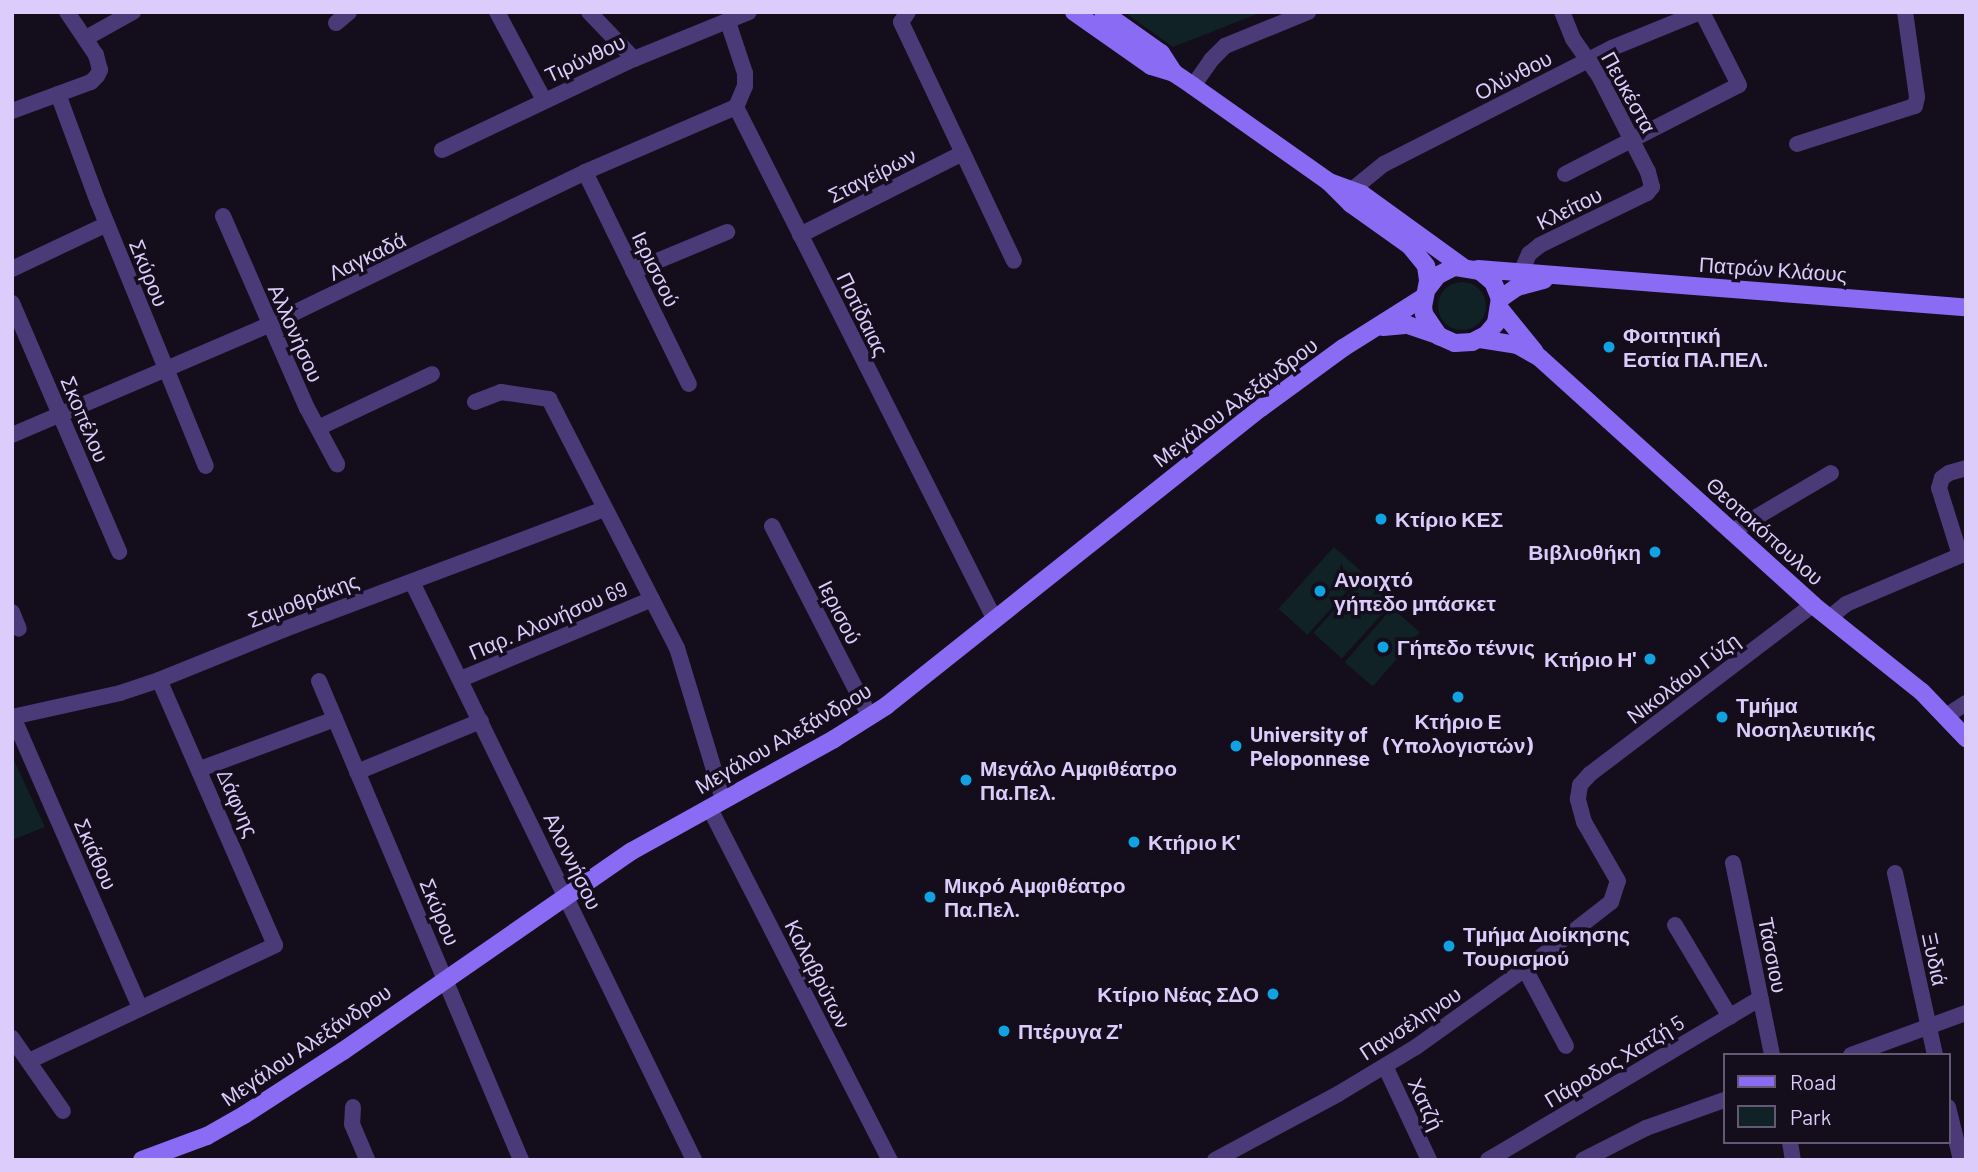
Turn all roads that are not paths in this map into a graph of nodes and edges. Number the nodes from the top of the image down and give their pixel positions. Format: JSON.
{"nodes":[{"id":1,"x":67,"y":12,"type":"edge"},
{"id":2,"x":133,"y":12,"type":"edge"},
{"id":3,"x":497,"y":12,"type":"edge"},
{"id":4,"x":589,"y":12,"type":"edge"},
{"id":5,"x":749,"y":12,"type":"edge"},
{"id":6,"x":908,"y":12,"type":"edge"},
{"id":7,"x":1074,"y":12,"type":"edge"},
{"id":8,"x":1103,"y":12,"type":"edge"},
{"id":9,"x":1308,"y":12,"type":"edge"},
{"id":10,"x":1562,"y":12,"type":"edge"},
{"id":11,"x":1701,"y":12,"type":"edge"},
{"id":12,"x":1905,"y":12,"type":"edge"},
{"id":13,"x":728,"y":22,"type":"junction"},
{"id":14,"x":86,"y":38,"type":"junction"},
{"id":15,"x":634,"y":59,"type":"junction"},
{"id":16,"x":1588,"y":60,"type":"junction"},
{"id":17,"x":1174,"y":73,"type":"junction"},
{"id":18,"x":1193,"y":86,"type":"junction"},
{"id":19,"x":58,"y":94,"type":"junction"},
{"id":20,"x":544,"y":100,"type":"junction"},
{"id":21,"x":736,"y":107,"type":"junction"},
{"id":22,"x":12,"y":111,"type":"edge"},
{"id":23,"x":1632,"y":140,"type":"junction"},
{"id":24,"x":1797,"y":144,"type":"dead end"},
{"id":25,"x":442,"y":150,"type":"dead end"},
{"id":26,"x":963,"y":153,"type":"junction"},
{"id":27,"x":585,"y":172,"type":"junction"},
{"id":28,"x":1565,"y":174,"type":"dead end"},
{"id":29,"x":1329,"y":181,"type":"junction"},
{"id":30,"x":1353,"y":189,"type":"junction"},
{"id":31,"x":1647,"y":193,"type":"joint"},
{"id":32,"x":223,"y":216,"type":"dead end"},
{"id":33,"x":107,"y":224,"type":"junction"},
{"id":34,"x":727,"y":232,"type":"dead end"},
{"id":35,"x":800,"y":235,"type":"junction"},
{"id":36,"x":1014,"y":261,"type":"dead end"},
{"id":37,"x":1468,"y":267,"type":"junction"},
{"id":38,"x":12,"y":269,"type":"edge"},
{"id":39,"x":633,"y":271,"type":"junction"},
{"id":40,"x":1521,"y":272,"type":"junction"},
{"id":41,"x":1577,"y":278,"type":"junction"},
{"id":42,"x":1426,"y":293,"type":"junction"},
{"id":43,"x":12,"y":303,"type":"edge"},
{"id":44,"x":1500,"y":304,"type":"junction"},
{"id":45,"x":1966,"y":307,"type":"edge"},
{"id":46,"x":269,"y":325,"type":"junction"},
{"id":47,"x":1370,"y":331,"type":"junction"},
{"id":48,"x":1439,"y":336,"type":"junction"},
{"id":49,"x":1480,"y":339,"type":"junction"},
{"id":50,"x":1539,"y":358,"type":"junction"},
{"id":51,"x":166,"y":370,"type":"junction"},
{"id":52,"x":432,"y":374,"type":"dead end"},
{"id":53,"x":689,"y":384,"type":"dead end"},
{"id":54,"x":475,"y":402,"type":"dead end"},
{"id":55,"x":61,"y":415,"type":"junction"},
{"id":56,"x":317,"y":428,"type":"junction"},
{"id":57,"x":12,"y":435,"type":"edge"},
{"id":58,"x":337,"y":464,"type":"dead end"},
{"id":59,"x":205,"y":466,"type":"dead end"},
{"id":60,"x":1966,"y":468,"type":"edge"},
{"id":61,"x":1830,"y":473,"type":"dead end"},
{"id":62,"x":604,"y":509,"type":"junction"},
{"id":63,"x":772,"y":526,"type":"dead end"},
{"id":64,"x":1731,"y":532,"type":"junction"},
{"id":65,"x":119,"y":552,"type":"dead end"},
{"id":66,"x":1963,"y":554,"type":"edge"},
{"id":67,"x":412,"y":582,"type":"junction"},
{"id":68,"x":652,"y":599,"type":"junction"},
{"id":69,"x":1813,"y":605,"type":"junction"},
{"id":70,"x":12,"y":612,"type":"edge"},
{"id":71,"x":1829,"y":618,"type":"junction"},
{"id":72,"x":995,"y":620,"type":"junction"},
{"id":73,"x":19,"y":629,"type":"dead end"},
{"id":74,"x":461,"y":679,"type":"junction"},
{"id":75,"x":159,"y":680,"type":"junction"},
{"id":76,"x":319,"y":681,"type":"dead end"},
{"id":77,"x":1966,"y":703,"type":"edge"},
{"id":78,"x":1946,"y":716,"type":"junction"},
{"id":79,"x":12,"y":717,"type":"edge"},
{"id":80,"x":870,"y":717,"type":"junction"},
{"id":81,"x":335,"y":719,"type":"junction"},
{"id":82,"x":481,"y":721,"type":"junction"},
{"id":83,"x":1966,"y":737,"type":"edge"},
{"id":84,"x":200,"y":769,"type":"junction"},
{"id":85,"x":357,"y":772,"type":"junction"},
{"id":86,"x":1580,"y":785,"type":"joint"},
{"id":87,"x":716,"y":803,"type":"junction"},
{"id":88,"x":1733,"y":863,"type":"dead end"},
{"id":89,"x":1895,"y":873,"type":"dead end"},
{"id":90,"x":566,"y":895,"type":"junction"},
{"id":91,"x":1675,"y":925,"type":"dead end"},
{"id":92,"x":1525,"y":969,"type":"junction"},
{"id":93,"x":445,"y":978,"type":"junction"},
{"id":94,"x":1760,"y":998,"type":"junction"},
{"id":95,"x":140,"y":1008,"type":"junction"},
{"id":96,"x":1966,"y":1013,"type":"edge"},
{"id":97,"x":1730,"y":1017,"type":"junction"},
{"id":98,"x":1928,"y":1027,"type":"junction"},
{"id":99,"x":12,"y":1038,"type":"edge"},
{"id":100,"x":1566,"y":1046,"type":"dead end"},
{"id":101,"x":1772,"y":1053,"type":"edge"},
{"id":102,"x":1857,"y":1053,"type":"edge"},
{"id":103,"x":1934,"y":1053,"type":"edge"},
{"id":104,"x":29,"y":1061,"type":"junction"},
{"id":105,"x":1385,"y":1066,"type":"junction"},
{"id":106,"x":1722,"y":1101,"type":"edge"},
{"id":107,"x":353,"y":1107,"type":"dead end"},
{"id":108,"x":63,"y":1111,"type":"dead end"},
{"id":109,"x":1950,"y":1115,"type":"edge"},
{"id":110,"x":1612,"y":1153,"type":"edge"},
{"id":111,"x":142,"y":1160,"type":"edge"},
{"id":112,"x":367,"y":1160,"type":"edge"},
{"id":113,"x":521,"y":1160,"type":"edge"},
{"id":114,"x":694,"y":1160,"type":"edge"},
{"id":115,"x":890,"y":1160,"type":"edge"},
{"id":116,"x":1215,"y":1160,"type":"edge"},
{"id":117,"x":1429,"y":1160,"type":"edge"},
{"id":118,"x":1488,"y":1160,"type":"edge"},
{"id":119,"x":1583,"y":1160,"type":"edge"},
{"id":120,"x":1961,"y":1160,"type":"edge"}],
"edges":[{"from":1,"to":14,"type":"street"},
{"from":2,"to":14,"type":"street"},
{"from":3,"to":20,"type":"street"},
{"from":4,"to":15,"type":"street"},
{"from":5,"to":13,"type":"street","name":"Τιρύνθου"},
{"from":6,"to":26,"type":"street"},
{"from":7,"to":17,"type":"main road"},
{"from":8,"to":17,"type":"main road"},
{"from":9,"to":18,"type":"street"},
{"from":10,"to":16,"type":"street","name":"Πευκέστα"},
{"from":11,"to":16,"type":"street","name":"Ολύνθου"},
{"from":11,"to":23,"type":"street"},
{"from":12,"to":24,"type":"street"},
{"from":13,"to":15,"type":"street","name":"Τιρύνθου"},
{"from":13,"to":21,"type":"street"},
{"from":14,"to":19,"type":"street"},
{"from":15,"to":20,"type":"street","name":"Τιρύνθου"},
{"from":16,"to":23,"type":"street","name":"Πευκέστα"},
{"from":16,"to":30,"type":"street","name":"Ολύνθου"},
{"from":17,"to":18,"type":"main road"},
{"from":18,"to":29,"type":"main road"},
{"from":19,"to":22,"type":"street"},
{"from":19,"to":33,"type":"street","name":"Σκύρου"},
{"from":20,"to":25,"type":"street","name":"Τιρύνθου"},
{"from":21,"to":27,"type":"street","name":"Λαγκαδά"},
{"from":21,"to":35,"type":"street","name":"Ποτίδαιας"},
{"from":23,"to":28,"type":"street"},
{"from":23,"to":31,"type":"street","name":"Πευκέστα"},
{"from":26,"to":35,"type":"street","name":"Σταγείρων"},
{"from":26,"to":36,"type":"street"},
{"from":27,"to":39,"type":"street","name":"Ιερισσού"},
{"from":27,"to":46,"type":"street","name":"Λαγκαδά"},
{"from":29,"to":30,"type":"main road"},
{"from":29,"to":42,"type":"main road"},
{"from":30,"to":37,"type":"main road"},
{"from":31,"to":40,"type":"street","name":"Κλείτου"},
{"from":32,"to":46,"type":"street","name":"Αλλονήσου"},
{"from":33,"to":38,"type":"street"},
{"from":33,"to":51,"type":"street","name":"Σκύρου"},
{"from":34,"to":39,"type":"street"},
{"from":35,"to":72,"type":"street","name":"Ποτίδαιας"},
{"from":37,"to":40,"type":"main road"},
{"from":37,"to":42,"type":"main road"},
{"from":37,"to":44,"type":"main road"},
{"from":39,"to":53,"type":"street","name":"Ιερισσού"},
{"from":40,"to":41,"type":"main road"},
{"from":41,"to":44,"type":"main road"},
{"from":41,"to":45,"type":"main road","name":"Πατρών Κλάους"},
{"from":42,"to":47,"type":"main road","name":"Μεγάλου Αλεξάνδρου"},
{"from":42,"to":48,"type":"main road"},
{"from":43,"to":55,"type":"street","name":"Σκοπέλου"},
{"from":44,"to":49,"type":"main road"},
{"from":44,"to":50,"type":"main road"},
{"from":46,"to":51,"type":"street","name":"Λαγκαδά"},
{"from":46,"to":56,"type":"street","name":"Αλλονήσου"},
{"from":47,"to":48,"type":"main road"},
{"from":47,"to":72,"type":"main road","name":"Μεγάλου Αλεξάνδρου"},
{"from":48,"to":49,"type":"main road"},
{"from":49,"to":50,"type":"main road"},
{"from":50,"to":64,"type":"main road","name":"Θεοτοκόπουλου"},
{"from":51,"to":55,"type":"street","name":"Λαγκαδά"},
{"from":51,"to":59,"type":"street","name":"Σκύρου"},
{"from":52,"to":56,"type":"street"},
{"from":54,"to":62,"type":"street","name":"Καλαβρύτων"},
{"from":55,"to":57,"type":"street","name":"Λαγκαδά"},
{"from":55,"to":65,"type":"street","name":"Σκοπέλου"},
{"from":56,"to":58,"type":"street","name":"Αλλονήσου"},
{"from":60,"to":66,"type":"street"},
{"from":61,"to":64,"type":"street"},
{"from":62,"to":67,"type":"street","name":"Σαμοθράκης"},
{"from":62,"to":68,"type":"street","name":"Καλαβρύτων"},
{"from":63,"to":80,"type":"street","name":"Ιερισού"},
{"from":64,"to":69,"type":"main road","name":"Θεοτοκόπουλου"},
{"from":66,"to":71,"type":"street"},
{"from":67,"to":74,"type":"street","name":"Αλοννήσου"},
{"from":67,"to":75,"type":"street","name":"Σαμοθράκης"},
{"from":68,"to":74,"type":"street","name":"Παρ. Αλονήσου 69"},
{"from":68,"to":87,"type":"street","name":"Καλαβρύτων"},
{"from":69,"to":71,"type":"main road","name":"Θεοτοκόπουλου"},
{"from":69,"to":86,"type":"street","name":"Νικολάου Γύζη"},
{"from":70,"to":73,"type":"street"},
{"from":71,"to":78,"type":"main road","name":"Θεοτοκόπουλου"},
{"from":72,"to":80,"type":"main road","name":"Μεγάλου Αλεξάνδρου"},
{"from":74,"to":82,"type":"street","name":"Αλοννήσου"},
{"from":75,"to":79,"type":"street","name":"Σαμοθράκης"},
{"from":75,"to":84,"type":"street","name":"Δάφνης"},
{"from":76,"to":81,"type":"street","name":"Σκύρου"},
{"from":77,"to":78,"type":"street"},
{"from":78,"to":83,"type":"main road","name":"Θεοτοκόπουλου"},
{"from":79,"to":95,"type":"street","name":"Σκιάθου"},
{"from":80,"to":87,"type":"main road","name":"Μεγάλου Αλεξάνδρου"},
{"from":81,"to":84,"type":"street"},
{"from":81,"to":85,"type":"street","name":"Σκύρου"},
{"from":82,"to":85,"type":"street"},
{"from":82,"to":90,"type":"street","name":"Αλοννήσου"},
{"from":84,"to":95,"type":"street","name":"Δάφνης"},
{"from":85,"to":93,"type":"street","name":"Σκύρου"},
{"from":86,"to":92,"type":"street","name":"Πανσέληνου"},
{"from":87,"to":90,"type":"main road","name":"Μεγάλου Αλεξάνδρου"},
{"from":87,"to":115,"type":"street","name":"Καλαβρύτων"},
{"from":88,"to":94,"type":"street","name":"Τάσσιου"},
{"from":89,"to":98,"type":"street","name":"Ξυδιά"},
{"from":90,"to":93,"type":"main road","name":"Μεγάλου Αλεξάνδρου"},
{"from":90,"to":114,"type":"street","name":"Αλοννήσου"},
{"from":91,"to":97,"type":"street"},
{"from":92,"to":100,"type":"street"},
{"from":92,"to":105,"type":"street","name":"Πανσέληνου"},
{"from":93,"to":111,"type":"main road","name":"Μεγάλου Αλεξάνδρου"},
{"from":93,"to":113,"type":"street","name":"Σκύρου"},
{"from":94,"to":97,"type":"street","name":"Πάροδος Χατζή 5"},
{"from":94,"to":101,"type":"street","name":"Τάσσιου"},
{"from":95,"to":104,"type":"street"},
{"from":96,"to":98,"type":"street"},
{"from":97,"to":118,"type":"street","name":"Πάροδος Χατζή 5"},
{"from":98,"to":102,"type":"street"},
{"from":98,"to":103,"type":"street","name":"Ξυδιά"},
{"from":99,"to":104,"type":"street"},
{"from":104,"to":108,"type":"street"},
{"from":105,"to":116,"type":"street","name":"Πανσέληνου"},
{"from":105,"to":117,"type":"street","name":"Χατζή"},
{"from":106,"to":110,"type":"street"},
{"from":107,"to":112,"type":"street"},
{"from":109,"to":120,"type":"street"},
{"from":110,"to":119,"type":"street"}]}
